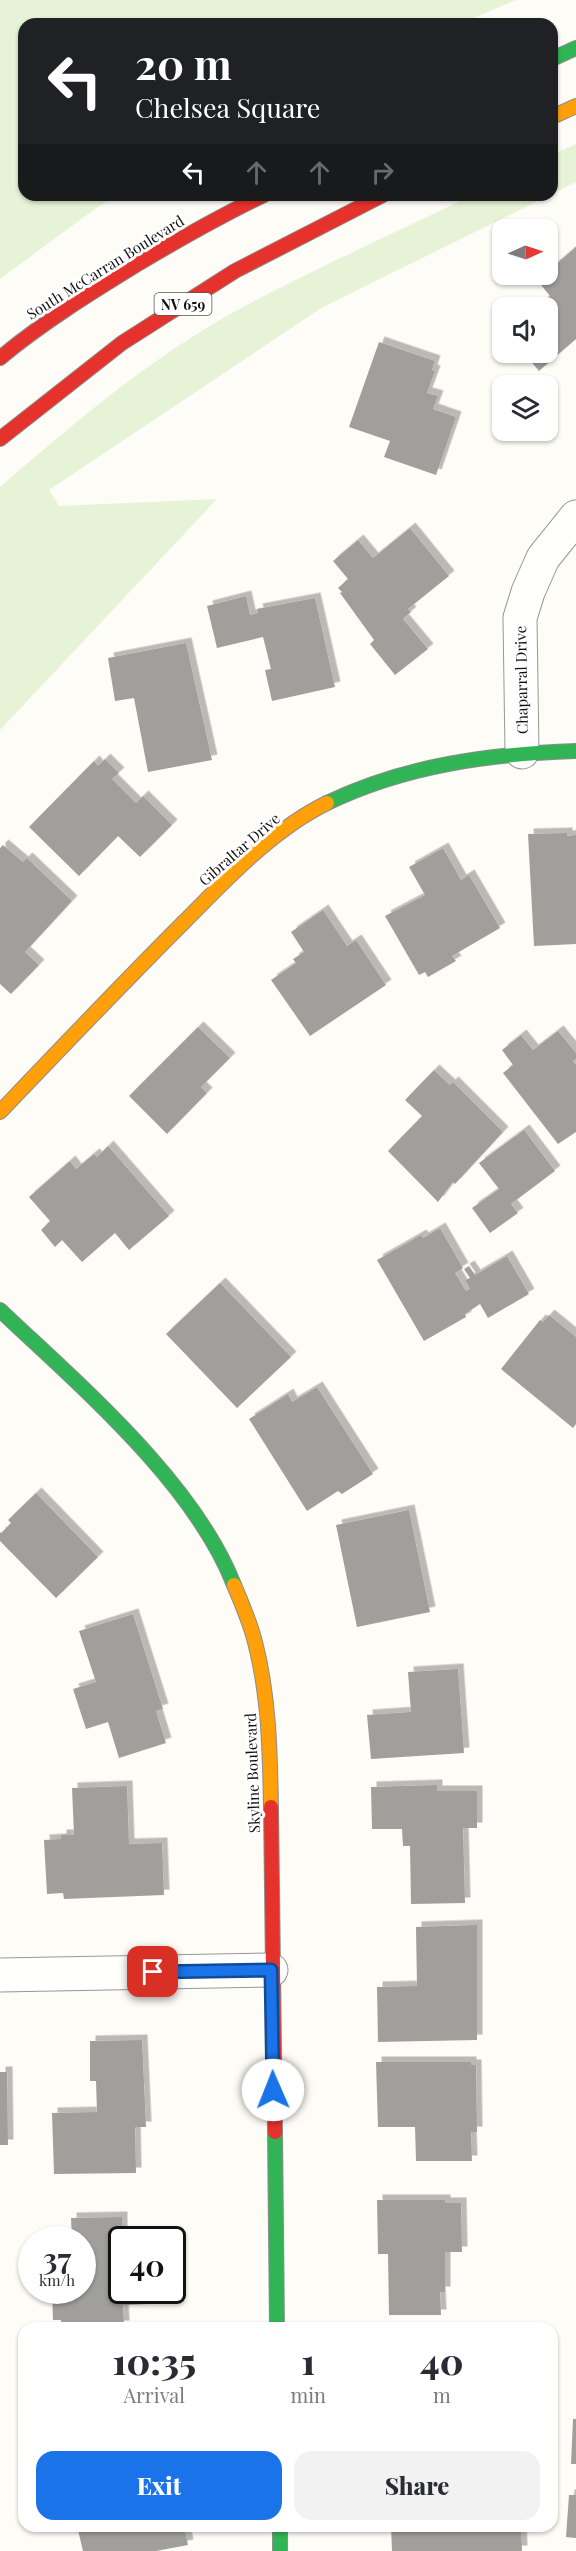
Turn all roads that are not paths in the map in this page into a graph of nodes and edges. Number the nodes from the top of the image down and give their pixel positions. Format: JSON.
{"nodes":[{"id":1,"x":576,"y":48,"type":"edge"},
{"id":2,"x":558,"y":56,"type":"edge"},
{"id":3,"x":576,"y":106,"type":"edge"},
{"id":4,"x":558,"y":114,"type":"edge"},
{"id":5,"x":250,"y":201,"type":"edge"},
{"id":6,"x":371,"y":201,"type":"edge"},
{"id":7,"x":0,"y":358,"type":"edge"},
{"id":8,"x":0,"y":439,"type":"edge"},
{"id":9,"x":576,"y":517,"type":"edge"},
{"id":10,"x":576,"y":751,"type":"edge"},
{"id":11,"x":522,"y":752,"type":"junction"},
{"id":12,"x":0,"y":1112,"type":"edge"},
{"id":13,"x":0,"y":1310,"type":"edge"},
{"id":14,"x":271,"y":1970,"type":"junction"},
{"id":15,"x":0,"y":1975,"type":"edge"},
{"id":16,"x":277,"y":2322,"type":"edge"},
{"id":17,"x":280,"y":2532,"type":"edge"},
{"id":18,"x":280,"y":2551,"type":"edge"}],
"edges":[{"from":1,"to":2,"type":"street"},
{"from":3,"to":4,"type":"street"},
{"from":5,"to":7,"type":"street","name":"South McCarran Boulevard"},
{"from":6,"to":8,"type":"street","number":"NV 659"},
{"from":9,"to":11,"type":"street","name":"Chaparral Drive"},
{"from":10,"to":11,"type":"street","name":"Gibraltar Drive"},
{"from":11,"to":12,"type":"street","name":"Gibraltar Drive"},
{"from":13,"to":14,"type":"street","name":"Skyline Boulevard"},
{"from":14,"to":15,"type":"street"},
{"from":14,"to":16,"type":"street","name":"Skyline Boulevard"},
{"from":17,"to":18,"type":"street"}]}
